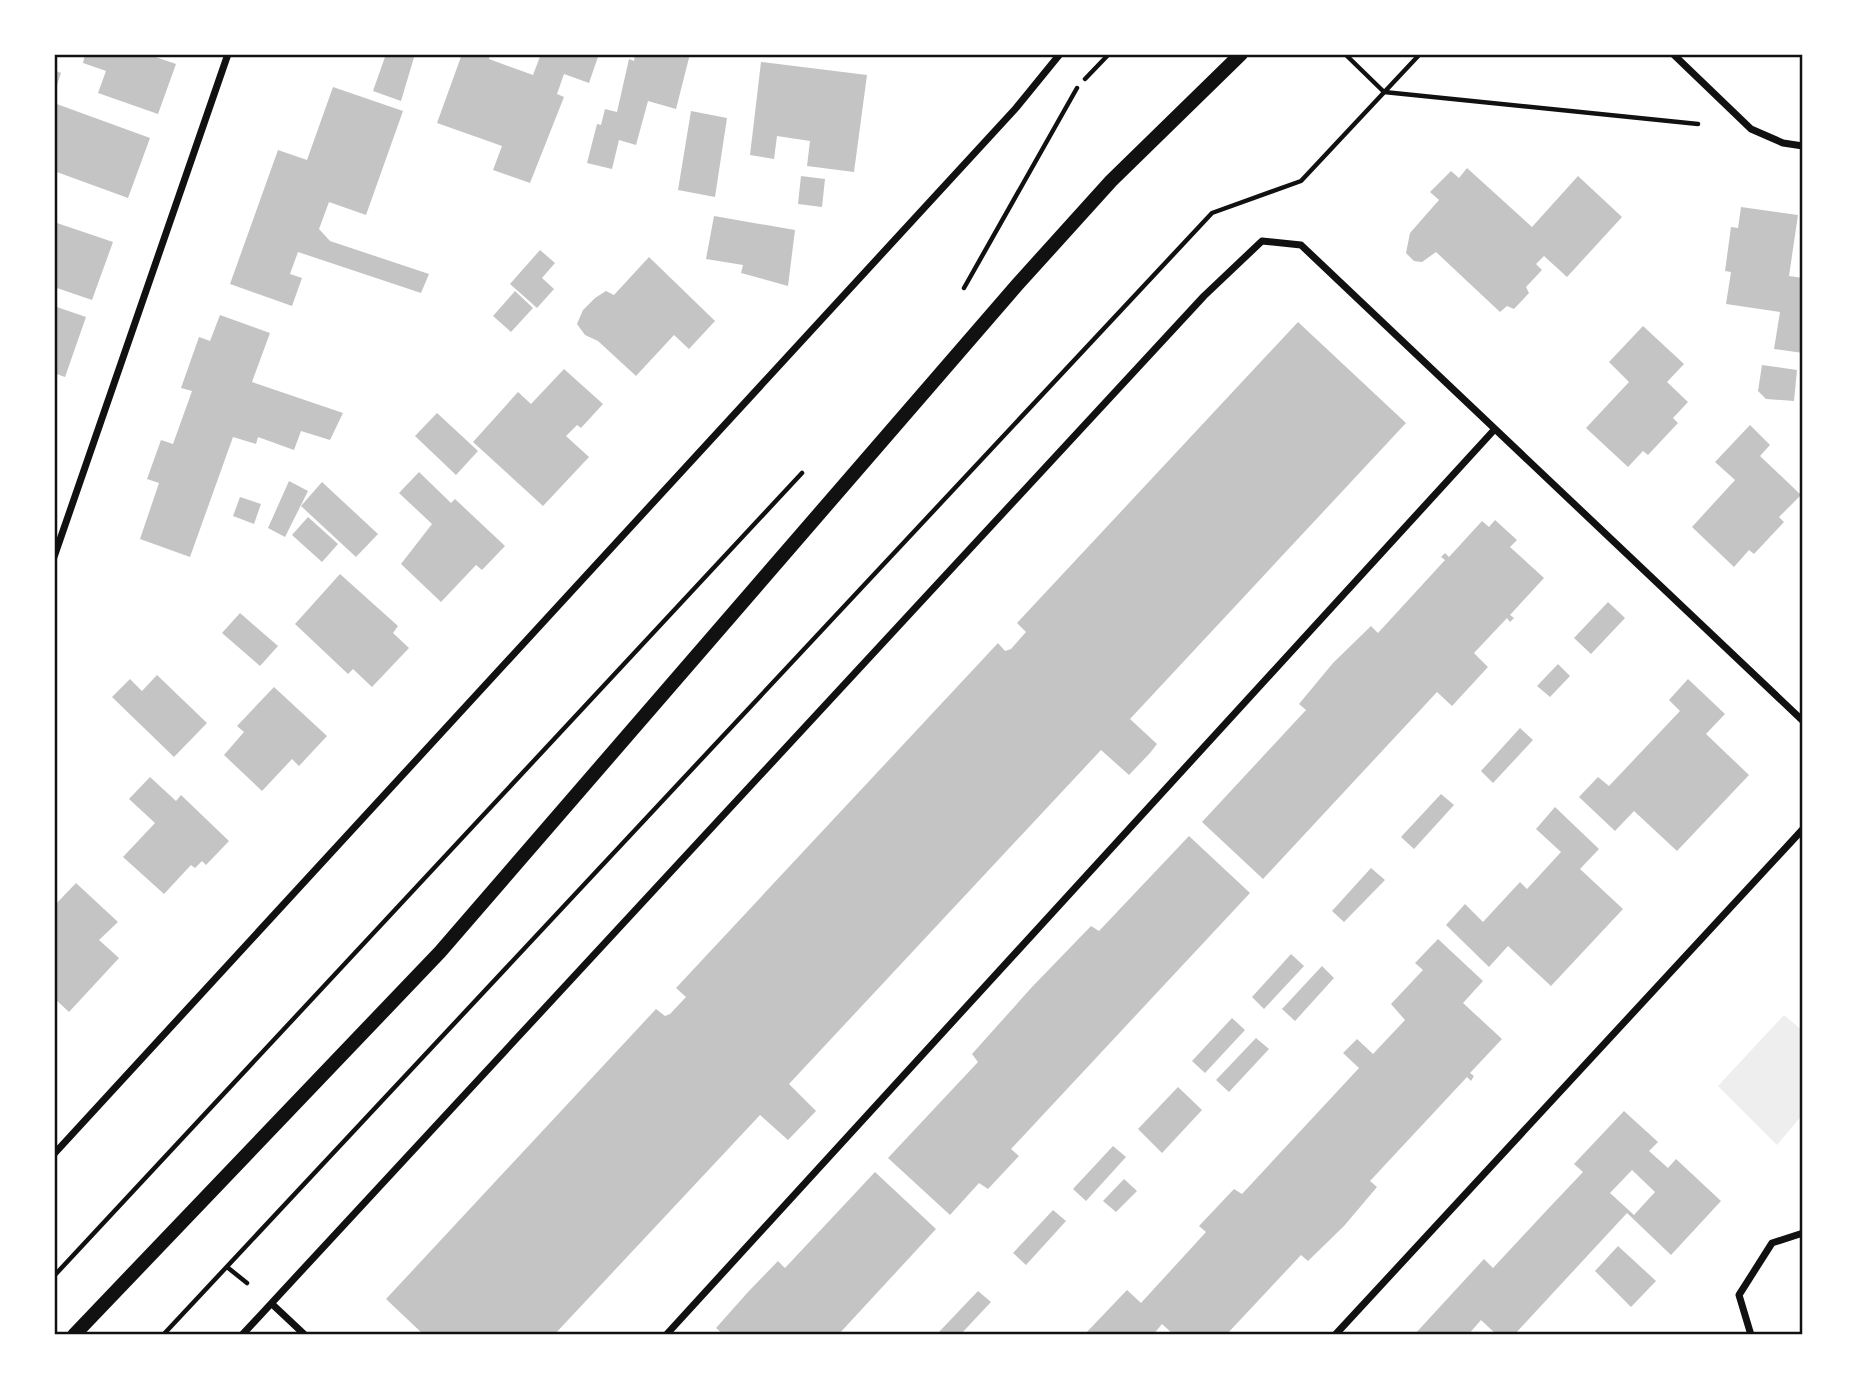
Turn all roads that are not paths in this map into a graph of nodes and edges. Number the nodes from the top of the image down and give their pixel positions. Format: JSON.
{"nodes":[{"id":1,"x":228,"y":54,"type":"edge"},
{"id":2,"x":1060,"y":54,"type":"edge"},
{"id":3,"x":1241,"y":54,"type":"edge"},
{"id":4,"x":1672,"y":54,"type":"edge"},
{"id":5,"x":1803,"y":146,"type":"edge"},
{"id":6,"x":1494,"y":430,"type":"junction"},
{"id":7,"x":54,"y":556,"type":"edge"},
{"id":8,"x":1803,"y":721,"type":"edge"},
{"id":9,"x":1803,"y":829,"type":"edge"},
{"id":10,"x":54,"y":1154,"type":"edge"},
{"id":11,"x":1803,"y":1233,"type":"edge"},
{"id":12,"x":272,"y":1304,"type":"junction"},
{"id":13,"x":74,"y":1335,"type":"edge"},
{"id":14,"x":243,"y":1335,"type":"edge"},
{"id":15,"x":305,"y":1335,"type":"edge"},
{"id":16,"x":666,"y":1335,"type":"edge"},
{"id":17,"x":1335,"y":1335,"type":"edge"},
{"id":18,"x":1751,"y":1335,"type":"edge"}],
"edges":[{"from":1,"to":7,"type":"street"},
{"from":2,"to":10,"type":"street"},
{"from":3,"to":13,"type":"main road"},
{"from":4,"to":5,"type":"street"},
{"from":6,"to":8,"type":"street"},
{"from":6,"to":12,"type":"street"},
{"from":6,"to":16,"type":"street"},
{"from":9,"to":17,"type":"street"},
{"from":11,"to":18,"type":"street"},
{"from":12,"to":14,"type":"street"},
{"from":12,"to":15,"type":"street"}]}
